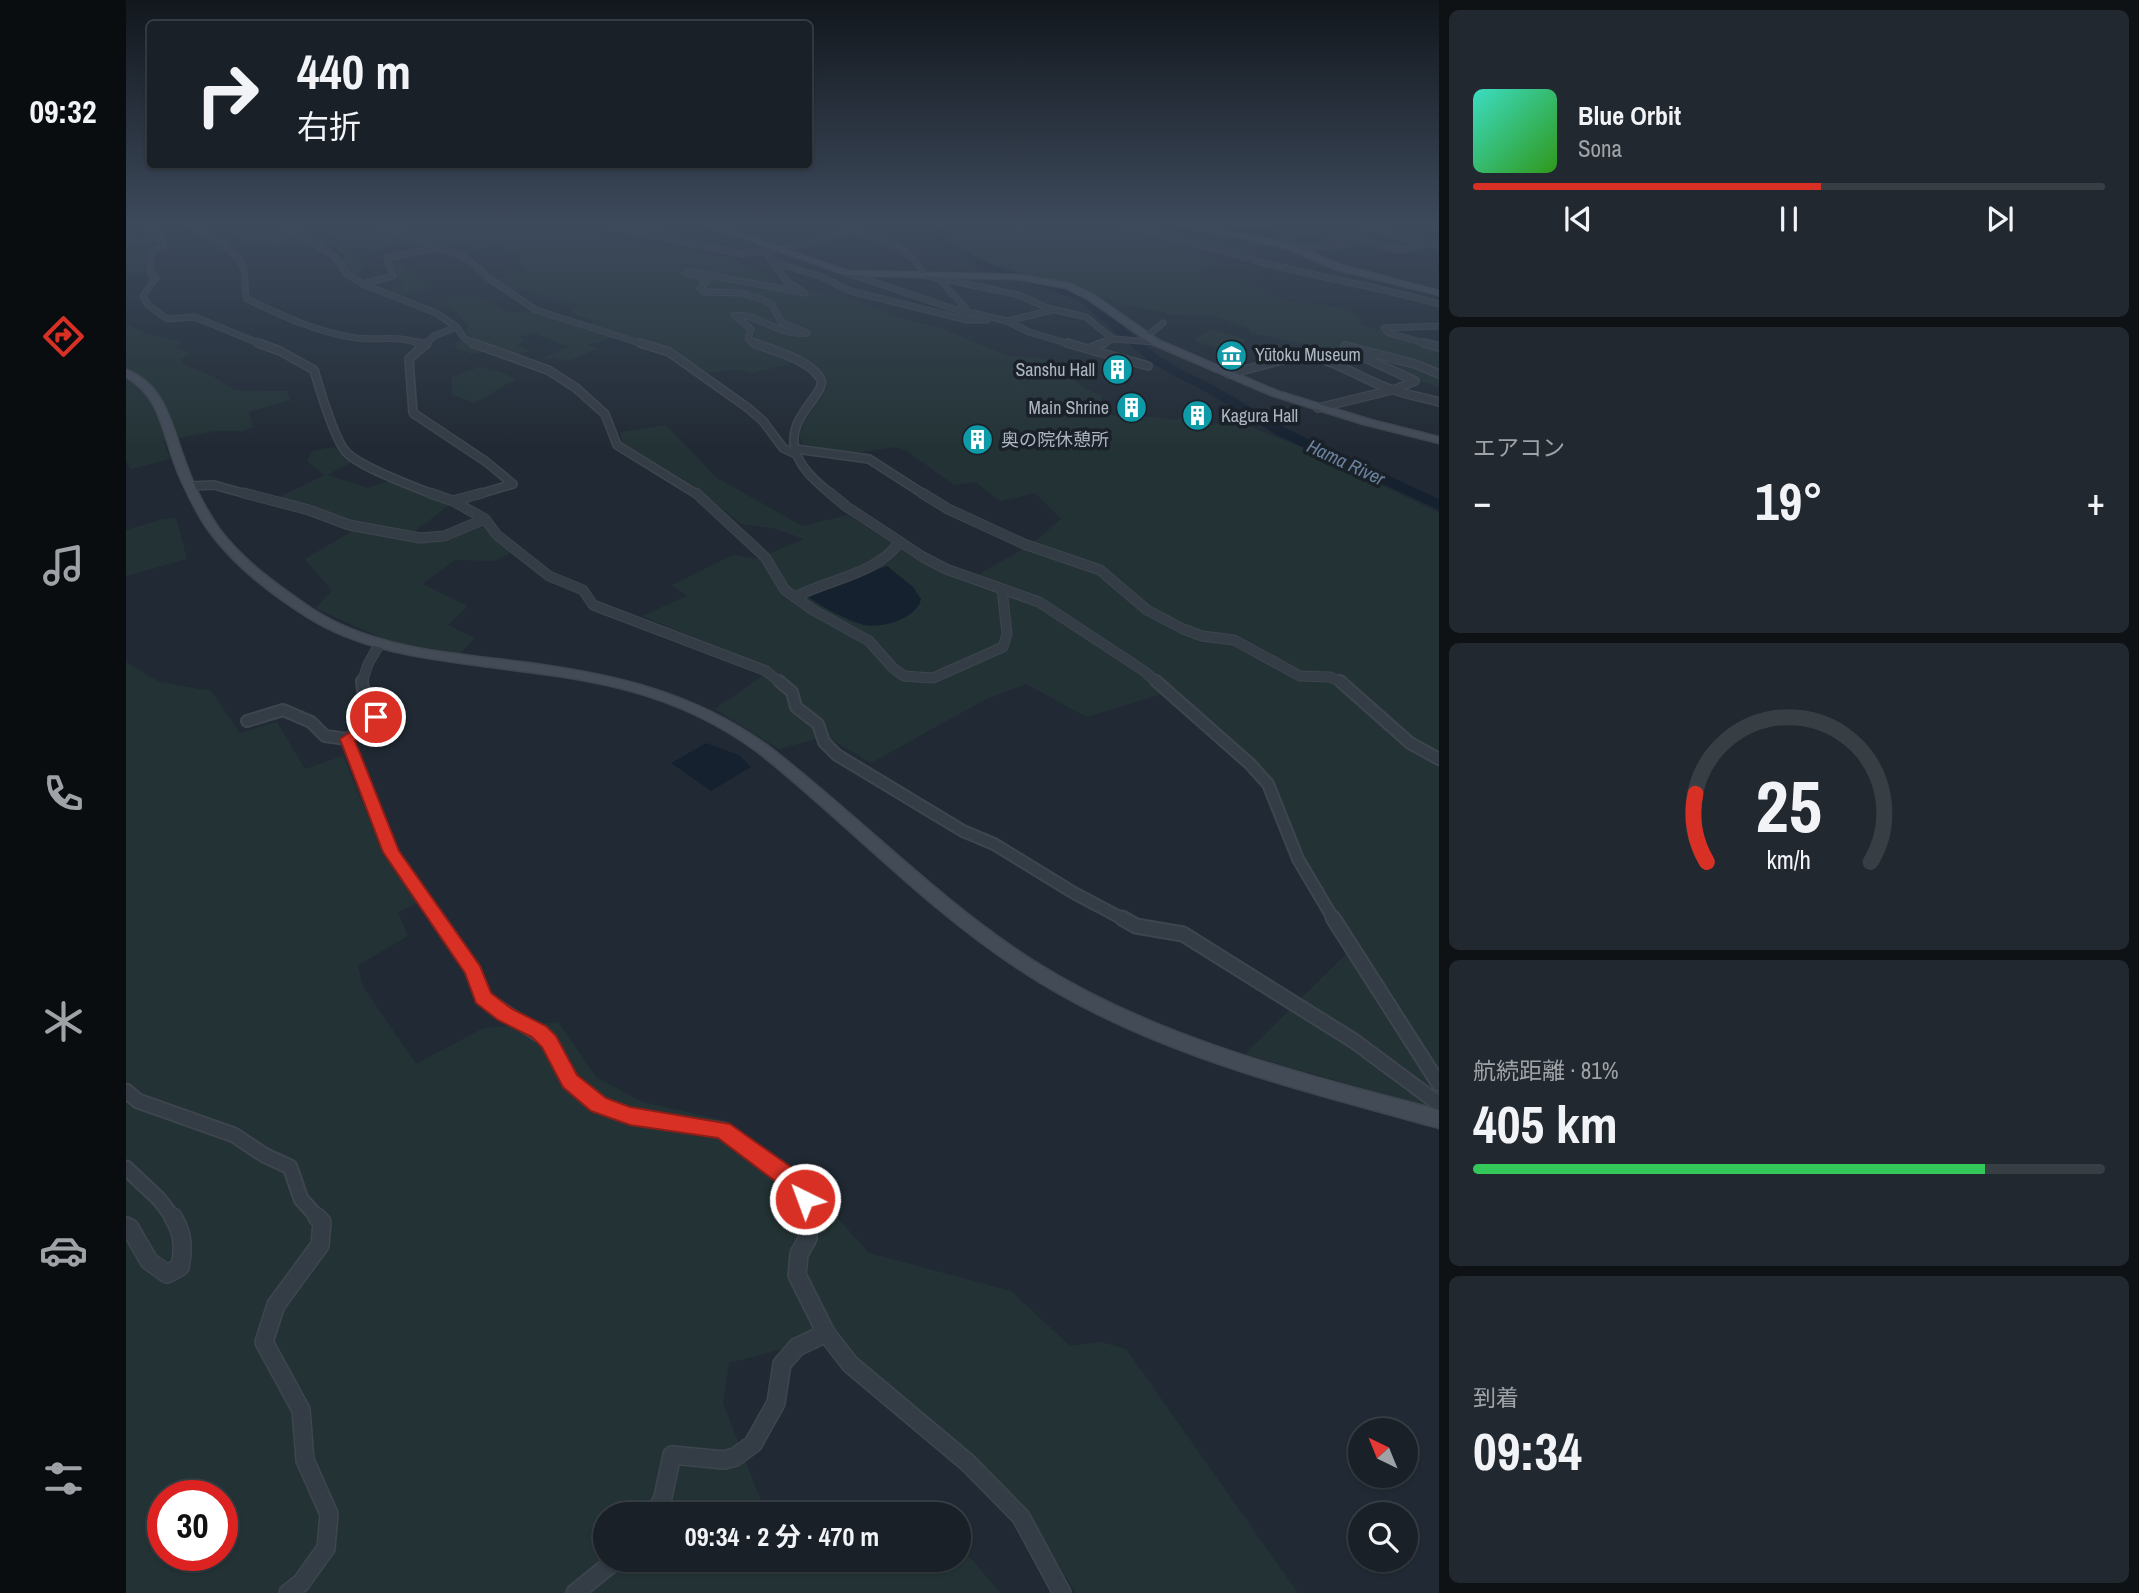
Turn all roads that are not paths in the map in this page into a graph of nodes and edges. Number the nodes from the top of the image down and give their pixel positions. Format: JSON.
{"nodes":[{"id":1,"x":146,"y":299,"type":"edge"},
{"id":2,"x":248,"y":299,"type":"edge"},
{"id":3,"x":403,"y":299,"type":"edge"},
{"id":4,"x":519,"y":299,"type":"edge"},
{"id":5,"x":759,"y":299,"type":"edge"},
{"id":6,"x":883,"y":299,"type":"edge"},
{"id":7,"x":930,"y":299,"type":"edge"},
{"id":8,"x":955,"y":299,"type":"edge"},
{"id":9,"x":1029,"y":299,"type":"edge"},
{"id":10,"x":1094,"y":299,"type":"edge"},
{"id":11,"x":964,"y":310,"type":"junction"},
{"id":12,"x":1053,"y":310,"type":"junction"},
{"id":13,"x":949,"y":316,"type":"junction"},
{"id":14,"x":992,"y":318,"type":"junction"},
{"id":15,"x":1007,"y":321,"type":"junction"},
{"id":16,"x":1163,"y":323,"type":"dead end"},
{"id":17,"x":1439,"y":326,"type":"edge"},
{"id":18,"x":457,"y":327,"type":"junction"},
{"id":19,"x":1116,"y":339,"type":"junction"},
{"id":20,"x":1147,"y":340,"type":"junction"},
{"id":21,"x":424,"y":346,"type":"junction"},
{"id":22,"x":1439,"y":347,"type":"edge"},
{"id":23,"x":1089,"y":349,"type":"junction"},
{"id":24,"x":1415,"y":364,"type":"junction"},
{"id":25,"x":1149,"y":366,"type":"dead end"},
{"id":26,"x":1439,"y":368,"type":"edge"},
{"id":27,"x":126,"y":373,"type":"edge"},
{"id":28,"x":1229,"y":374,"type":"junction"},
{"id":29,"x":1439,"y":374,"type":"edge"},
{"id":30,"x":1388,"y":389,"type":"junction"},
{"id":31,"x":1439,"y":402,"type":"edge"},
{"id":32,"x":1318,"y":408,"type":"junction"},
{"id":33,"x":1439,"y":440,"type":"edge"},
{"id":34,"x":796,"y":451,"type":"junction"},
{"id":35,"x":191,"y":486,"type":"junction"},
{"id":36,"x":453,"y":501,"type":"junction"},
{"id":37,"x":485,"y":519,"type":"junction"},
{"id":38,"x":900,"y":543,"type":"junction"},
{"id":39,"x":1002,"y":589,"type":"junction"},
{"id":40,"x":795,"y":597,"type":"junction"},
{"id":41,"x":379,"y":645,"type":"junction"},
{"id":42,"x":247,"y":721,"type":"dead end"},
{"id":43,"x":347,"y":739,"type":"junction"},
{"id":44,"x":1439,"y":759,"type":"edge"},
{"id":45,"x":1439,"y":1084,"type":"edge"},
{"id":46,"x":126,"y":1091,"type":"edge"},
{"id":47,"x":1439,"y":1104,"type":"edge"},
{"id":48,"x":1439,"y":1119,"type":"edge"},
{"id":49,"x":126,"y":1168,"type":"edge"},
{"id":50,"x":126,"y":1226,"type":"edge"},
{"id":51,"x":826,"y":1333,"type":"junction"},
{"id":52,"x":661,"y":1502,"type":"edge"},
{"id":53,"x":601,"y":1572,"type":"edge"},
{"id":54,"x":288,"y":1593,"type":"edge"},
{"id":55,"x":575,"y":1593,"type":"edge"},
{"id":56,"x":1062,"y":1593,"type":"edge"}],
"edges":[{"from":1,"to":36,"type":"street"},
{"from":2,"to":21,"type":"street"},
{"from":3,"to":18,"type":"street"},
{"from":4,"to":34,"type":"street"},
{"from":5,"to":34,"type":"street"},
{"from":6,"to":13,"type":"street"},
{"from":7,"to":11,"type":"street"},
{"from":8,"to":11,"type":"street"},
{"from":9,"to":12,"type":"street"},
{"from":10,"to":20,"type":"street"},
{"from":11,"to":13,"type":"street"},
{"from":11,"to":14,"type":"street"},
{"from":12,"to":15,"type":"street"},
{"from":12,"to":19,"type":"street"},
{"from":13,"to":14,"type":"street"},
{"from":14,"to":15,"type":"street"},
{"from":15,"to":23,"type":"street"},
{"from":16,"to":20,"type":"street"},
{"from":17,"to":22,"type":"street"},
{"from":18,"to":21,"type":"street"},
{"from":18,"to":40,"type":"street"},
{"from":19,"to":20,"type":"street"},
{"from":19,"to":23,"type":"street"},
{"from":20,"to":28,"type":"street"},
{"from":21,"to":36,"type":"street"},
{"from":23,"to":25,"type":"street"},
{"from":24,"to":26,"type":"street"},
{"from":24,"to":29,"type":"street"},
{"from":24,"to":30,"type":"street"},
{"from":27,"to":35,"type":"street"},
{"from":28,"to":30,"type":"street"},
{"from":28,"to":32,"type":"street"},
{"from":30,"to":31,"type":"street"},
{"from":30,"to":32,"type":"street"},
{"from":32,"to":33,"type":"street"},
{"from":34,"to":38,"type":"street"},
{"from":34,"to":44,"type":"street"},
{"from":35,"to":37,"type":"street"},
{"from":35,"to":41,"type":"street"},
{"from":36,"to":37,"type":"street"},
{"from":37,"to":47,"type":"street"},
{"from":38,"to":39,"type":"street"},
{"from":38,"to":40,"type":"street"},
{"from":39,"to":40,"type":"street"},
{"from":39,"to":45,"type":"street"},
{"from":41,"to":43,"type":"street"},
{"from":41,"to":48,"type":"street"},
{"from":42,"to":43,"type":"street"},
{"from":43,"to":51,"type":"street"},
{"from":46,"to":54,"type":"street"},
{"from":49,"to":50,"type":"street"},
{"from":51,"to":52,"type":"street"},
{"from":51,"to":56,"type":"street"},
{"from":53,"to":55,"type":"street"}]}
